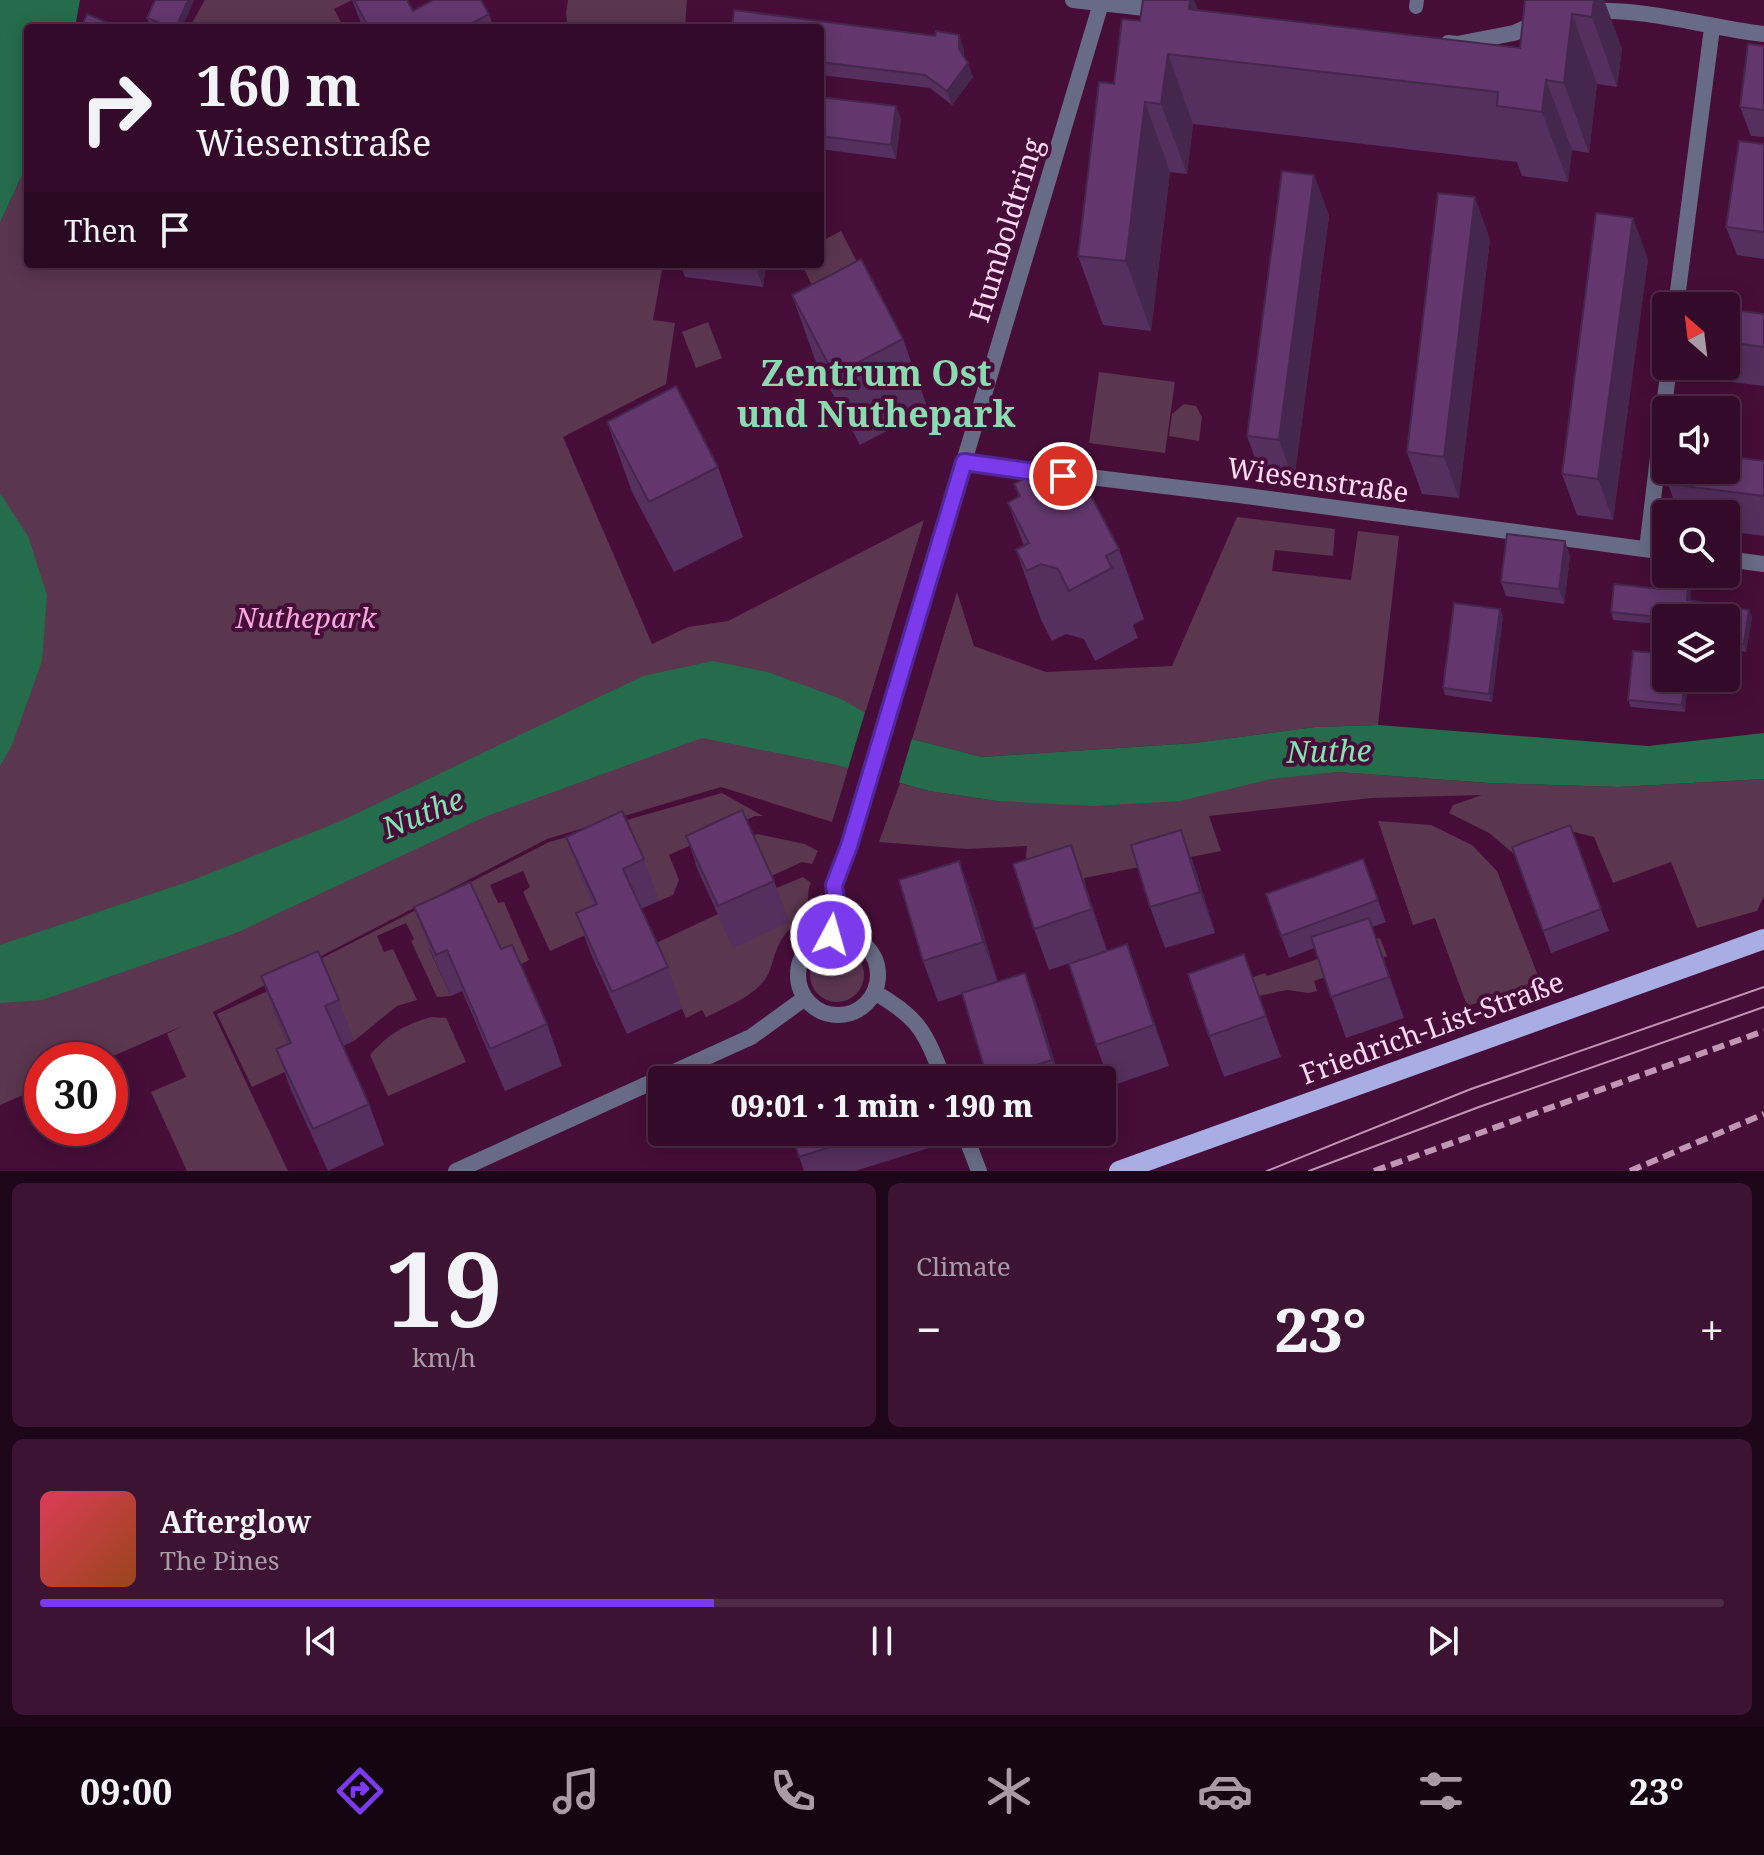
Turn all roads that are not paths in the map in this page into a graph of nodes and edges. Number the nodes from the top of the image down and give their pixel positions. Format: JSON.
{"nodes":[{"id":1,"x":1073,"y":0,"type":"edge"},
{"id":2,"x":1102,"y":2,"type":"edge"},
{"id":3,"x":1183,"y":13,"type":"edge"},
{"id":4,"x":1712,"y":28,"type":"junction"},
{"id":5,"x":1764,"y":34,"type":"edge"},
{"id":6,"x":1432,"y":42,"type":"edge"},
{"id":7,"x":1678,"y":292,"type":"edge"},
{"id":8,"x":964,"y":462,"type":"junction"},
{"id":9,"x":1658,"y":484,"type":"edge"},
{"id":10,"x":1647,"y":549,"type":"junction"},
{"id":11,"x":1652,"y":550,"type":"edge"},
{"id":12,"x":1740,"y":561,"type":"edge"},
{"id":13,"x":1764,"y":564,"type":"edge"},
{"id":14,"x":831,"y":935,"type":"junction"},
{"id":15,"x":1764,"y":939,"type":"edge"},
{"id":16,"x":874,"y":992,"type":"junction"},
{"id":17,"x":805,"y":998,"type":"junction"},
{"id":18,"x":938,"y":1066,"type":"edge"},
{"id":19,"x":969,"y":1146,"type":"edge"},
{"id":20,"x":456,"y":1171,"type":"edge"},
{"id":21,"x":979,"y":1171,"type":"edge"},
{"id":22,"x":1119,"y":1171,"type":"edge"}],
"edges":[{"from":1,"to":2,"type":"street"},
{"from":2,"to":3,"type":"street"},
{"from":2,"to":8,"type":"street","name":"Humboldtring"},
{"from":4,"to":5,"type":"street"},
{"from":4,"to":6,"type":"street"},
{"from":4,"to":7,"type":"street"},
{"from":8,"to":10,"type":"street","name":"Wiesenstraße"},
{"from":8,"to":14,"type":"street","name":"Humboldtring"},
{"from":9,"to":10,"type":"street"},
{"from":10,"to":11,"type":"street","name":"Wiesenstraße"},
{"from":12,"to":13,"type":"street"},
{"from":14,"to":16,"type":"street"},
{"from":14,"to":17,"type":"street"},
{"from":15,"to":22,"type":"main road","name":"Friedrich-List-Straße"},
{"from":16,"to":17,"type":"street"},
{"from":16,"to":18,"type":"street"},
{"from":17,"to":20,"type":"street"},
{"from":19,"to":21,"type":"street"}]}
